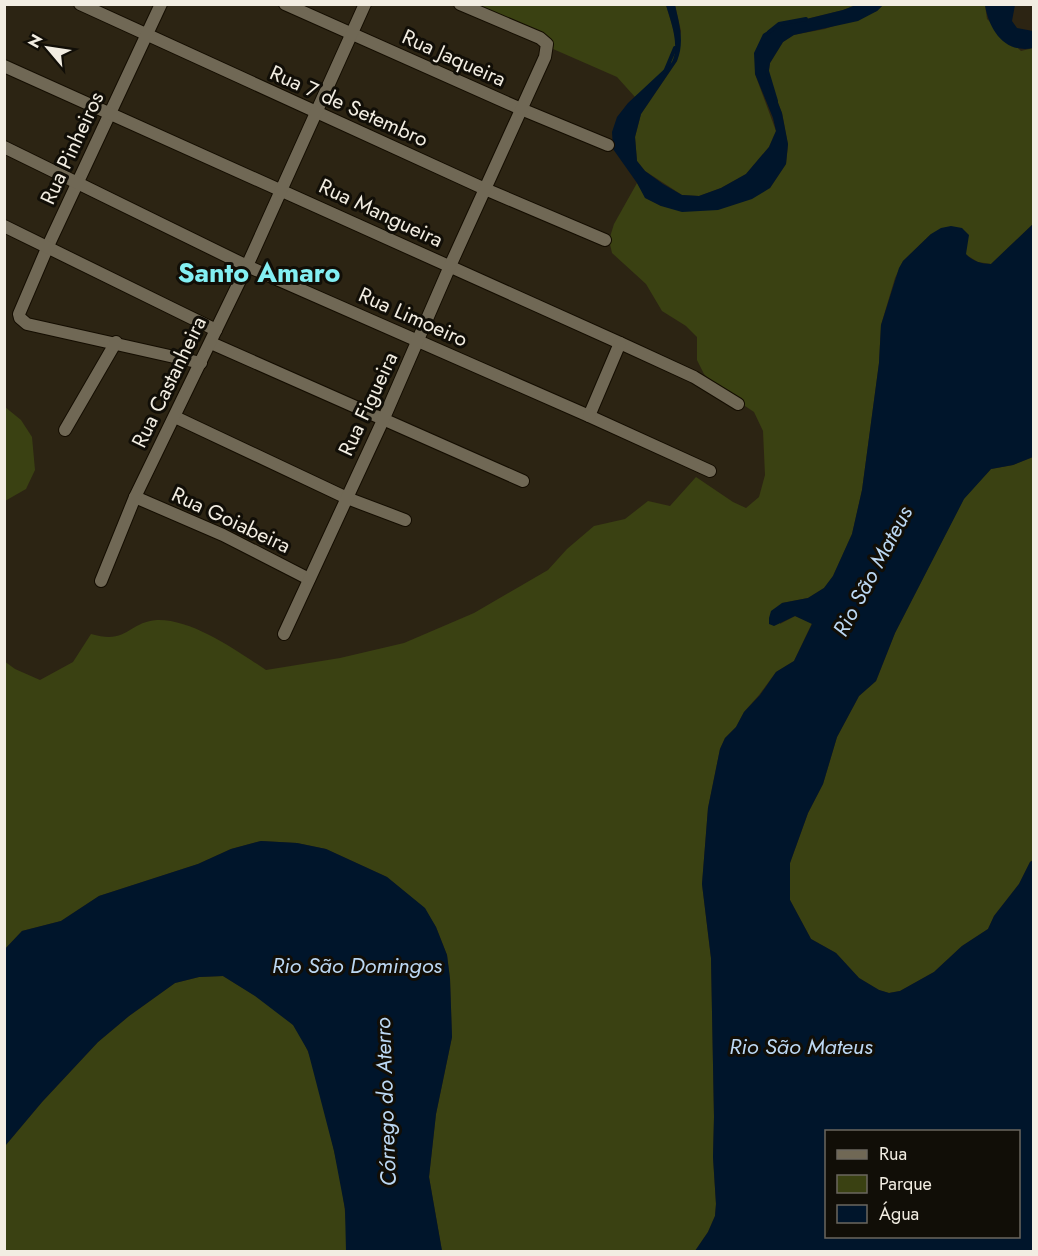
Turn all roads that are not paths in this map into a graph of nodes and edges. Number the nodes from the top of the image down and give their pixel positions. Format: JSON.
{"nodes":[{"id":1,"x":80,"y":4,"type":"edge"},
{"id":2,"x":161,"y":4,"type":"edge"},
{"id":3,"x":285,"y":4,"type":"edge"},
{"id":4,"x":365,"y":4,"type":"edge"},
{"id":5,"x":460,"y":4,"type":"edge"},
{"id":6,"x":147,"y":35,"type":"junction"},
{"id":7,"x":353,"y":35,"type":"junction"},
{"id":8,"x":4,"y":66,"type":"edge"},
{"id":9,"x":521,"y":109,"type":"junction"},
{"id":10,"x":317,"y":113,"type":"junction"},
{"id":11,"x":109,"y":115,"type":"junction"},
{"id":12,"x":608,"y":144,"type":"dead end"},
{"id":13,"x":4,"y":147,"type":"edge"},
{"id":14,"x":78,"y":182,"type":"junction"},
{"id":15,"x":281,"y":189,"type":"junction"},
{"id":16,"x":485,"y":189,"type":"junction"},
{"id":17,"x":4,"y":226,"type":"edge"},
{"id":18,"x":605,"y":240,"type":"dead end"},
{"id":19,"x":48,"y":246,"type":"junction"},
{"id":20,"x":247,"y":266,"type":"junction"},
{"id":21,"x":450,"y":266,"type":"junction"},
{"id":22,"x":216,"y":330,"type":"junction"},
{"id":23,"x":116,"y":342,"type":"junction"},
{"id":24,"x":418,"y":342,"type":"junction"},
{"id":25,"x":211,"y":343,"type":"junction"},
{"id":26,"x":620,"y":343,"type":"junction"},
{"id":27,"x":201,"y":363,"type":"junction"},
{"id":28,"x":738,"y":404,"type":"dead end"},
{"id":29,"x":589,"y":416,"type":"junction"},
{"id":30,"x":175,"y":417,"type":"junction"},
{"id":31,"x":384,"y":418,"type":"junction"},
{"id":32,"x":65,"y":430,"type":"dead end"},
{"id":33,"x":710,"y":471,"type":"dead end"},
{"id":34,"x":523,"y":481,"type":"dead end"},
{"id":35,"x":135,"y":497,"type":"junction"},
{"id":36,"x":347,"y":498,"type":"junction"},
{"id":37,"x":405,"y":520,"type":"dead end"},
{"id":38,"x":309,"y":579,"type":"junction"},
{"id":39,"x":101,"y":581,"type":"dead end"},
{"id":40,"x":284,"y":634,"type":"dead end"}],
"edges":[{"from":1,"to":6,"type":"street","name":"Rua 7 de Setembro"},
{"from":2,"to":6,"type":"street","name":"Rua Pinheiros"},
{"from":3,"to":7,"type":"street","name":"Rua Jaqueira"},
{"from":4,"to":7,"type":"street","name":"Rua Castanheira"},
{"from":5,"to":9,"type":"street","name":"Rua Figueira"},
{"from":6,"to":10,"type":"street","name":"Rua 7 de Setembro"},
{"from":6,"to":11,"type":"street","name":"Rua Pinheiros"},
{"from":7,"to":9,"type":"street","name":"Rua Jaqueira"},
{"from":7,"to":10,"type":"street","name":"Rua Castanheira"},
{"from":8,"to":11,"type":"street","name":"Rua Mangueira"},
{"from":9,"to":12,"type":"street","name":"Rua Jaqueira"},
{"from":9,"to":16,"type":"street","name":"Rua Figueira"},
{"from":10,"to":15,"type":"street","name":"Rua Castanheira"},
{"from":10,"to":16,"type":"street","name":"Rua 7 de Setembro"},
{"from":11,"to":14,"type":"street","name":"Rua Pinheiros"},
{"from":11,"to":15,"type":"street","name":"Rua Mangueira"},
{"from":13,"to":14,"type":"street","name":"Rua Limoeiro"},
{"from":14,"to":19,"type":"street","name":"Rua Pinheiros"},
{"from":14,"to":20,"type":"street","name":"Rua Limoeiro"},
{"from":15,"to":20,"type":"street","name":"Rua Castanheira"},
{"from":15,"to":21,"type":"street","name":"Rua Mangueira"},
{"from":16,"to":18,"type":"street","name":"Rua 7 de Setembro"},
{"from":16,"to":21,"type":"street","name":"Rua Figueira"},
{"from":17,"to":19,"type":"street"},
{"from":19,"to":22,"type":"street"},
{"from":19,"to":23,"type":"street","name":"Rua Pinheiros"},
{"from":20,"to":22,"type":"street","name":"Rua Castanheira"},
{"from":20,"to":24,"type":"street","name":"Rua Limoeiro"},
{"from":21,"to":24,"type":"street","name":"Rua Figueira"},
{"from":21,"to":26,"type":"street","name":"Rua Mangueira"},
{"from":22,"to":25,"type":"street","name":"Rua Castanheira"},
{"from":23,"to":27,"type":"street"},
{"from":23,"to":32,"type":"street"},
{"from":24,"to":29,"type":"street","name":"Rua Limoeiro"},
{"from":24,"to":31,"type":"street","name":"Rua Figueira"},
{"from":25,"to":27,"type":"street","name":"Rua Castanheira"},
{"from":25,"to":31,"type":"street"},
{"from":26,"to":28,"type":"street","name":"Rua Mangueira"},
{"from":26,"to":29,"type":"street"},
{"from":27,"to":30,"type":"street","name":"Rua Castanheira"},
{"from":29,"to":33,"type":"street","name":"Rua Limoeiro"},
{"from":30,"to":35,"type":"street","name":"Rua Castanheira"},
{"from":30,"to":36,"type":"street"},
{"from":31,"to":34,"type":"street"},
{"from":31,"to":36,"type":"street","name":"Rua Figueira"},
{"from":35,"to":38,"type":"street","name":"Rua Goiabeira"},
{"from":35,"to":39,"type":"street","name":"Rua Castanheira"},
{"from":36,"to":37,"type":"street"},
{"from":36,"to":38,"type":"street","name":"Rua Figueira"},
{"from":38,"to":40,"type":"street","name":"Rua Figueira"}]}
